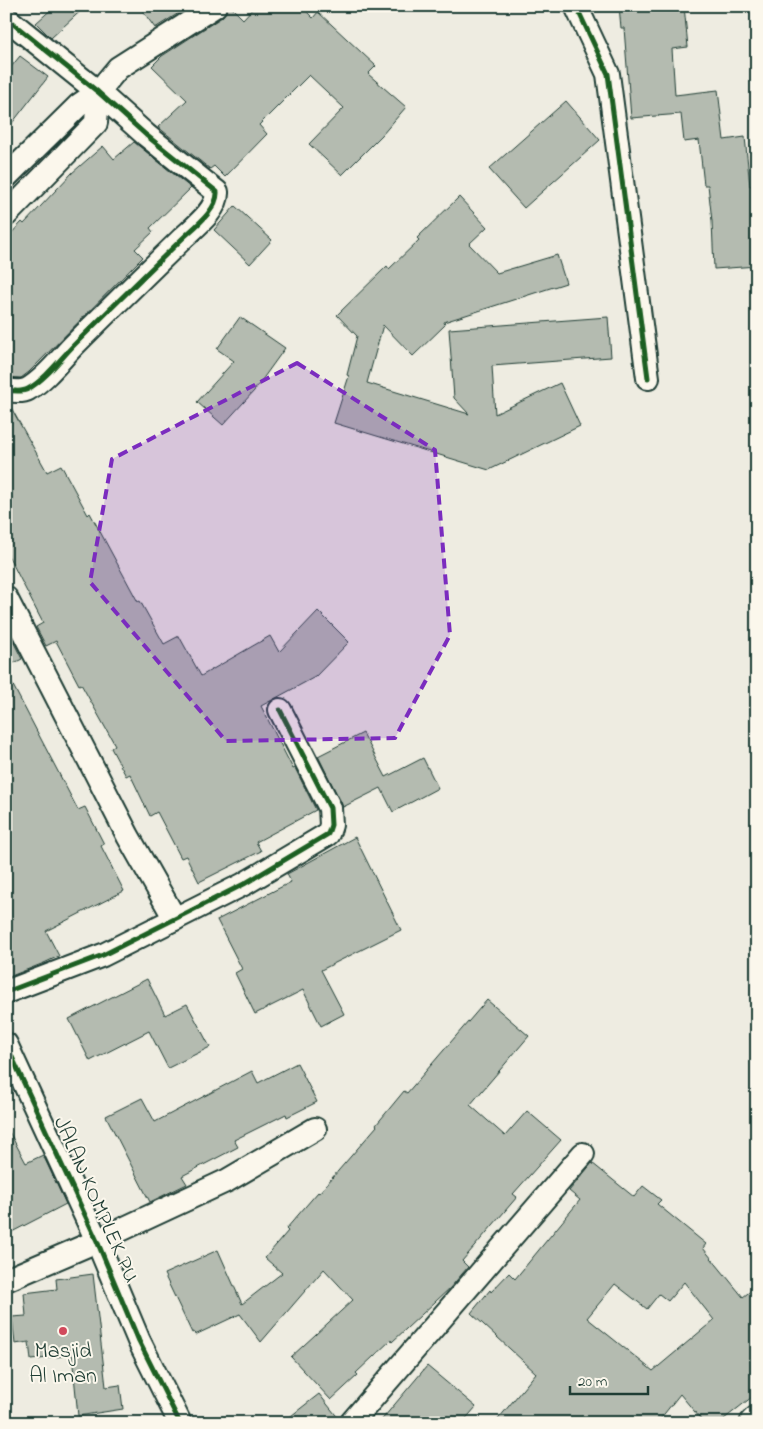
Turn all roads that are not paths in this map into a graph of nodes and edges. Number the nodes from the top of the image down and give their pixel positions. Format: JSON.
{"nodes":[{"id":1,"x":216,"y":6,"type":"edge"},
{"id":2,"x":576,"y":6,"type":"edge"},
{"id":3,"x":6,"y":18,"type":"edge"},
{"id":4,"x":98,"y":92,"type":"junction"},
{"id":5,"x":6,"y":176,"type":"edge"},
{"id":6,"x":6,"y":216,"type":"edge"},
{"id":7,"x":648,"y":378,"type":"dead end"},
{"id":8,"x":6,"y":390,"type":"edge"},
{"id":9,"x":6,"y":598,"type":"edge"},
{"id":10,"x":280,"y":710,"type":"dead end"},
{"id":11,"x":175,"y":919,"type":"junction"},
{"id":12,"x":6,"y":992,"type":"edge"},
{"id":13,"x":6,"y":1044,"type":"edge"},
{"id":14,"x":315,"y":1129,"type":"dead end"},
{"id":15,"x":583,"y":1154,"type":"dead end"},
{"id":16,"x":97,"y":1241,"type":"junction"},
{"id":17,"x":6,"y":1280,"type":"edge"},
{"id":18,"x":180,"y":1423,"type":"edge"},
{"id":19,"x":351,"y":1423,"type":"edge"}],
"edges":[{"from":1,"to":4,"type":"street"},
{"from":2,"to":7,"type":"street"},
{"from":3,"to":4,"type":"street"},
{"from":4,"to":5,"type":"street"},
{"from":4,"to":6,"type":"street"},
{"from":4,"to":8,"type":"street"},
{"from":9,"to":11,"type":"street"},
{"from":10,"to":11,"type":"street"},
{"from":11,"to":12,"type":"street"},
{"from":13,"to":16,"type":"street","name":"JALAN KOMPLEK PU"},
{"from":14,"to":16,"type":"street"},
{"from":15,"to":19,"type":"street"},
{"from":16,"to":17,"type":"street"},
{"from":16,"to":18,"type":"street","name":"JALAN KOMPLEK PU"}]}
